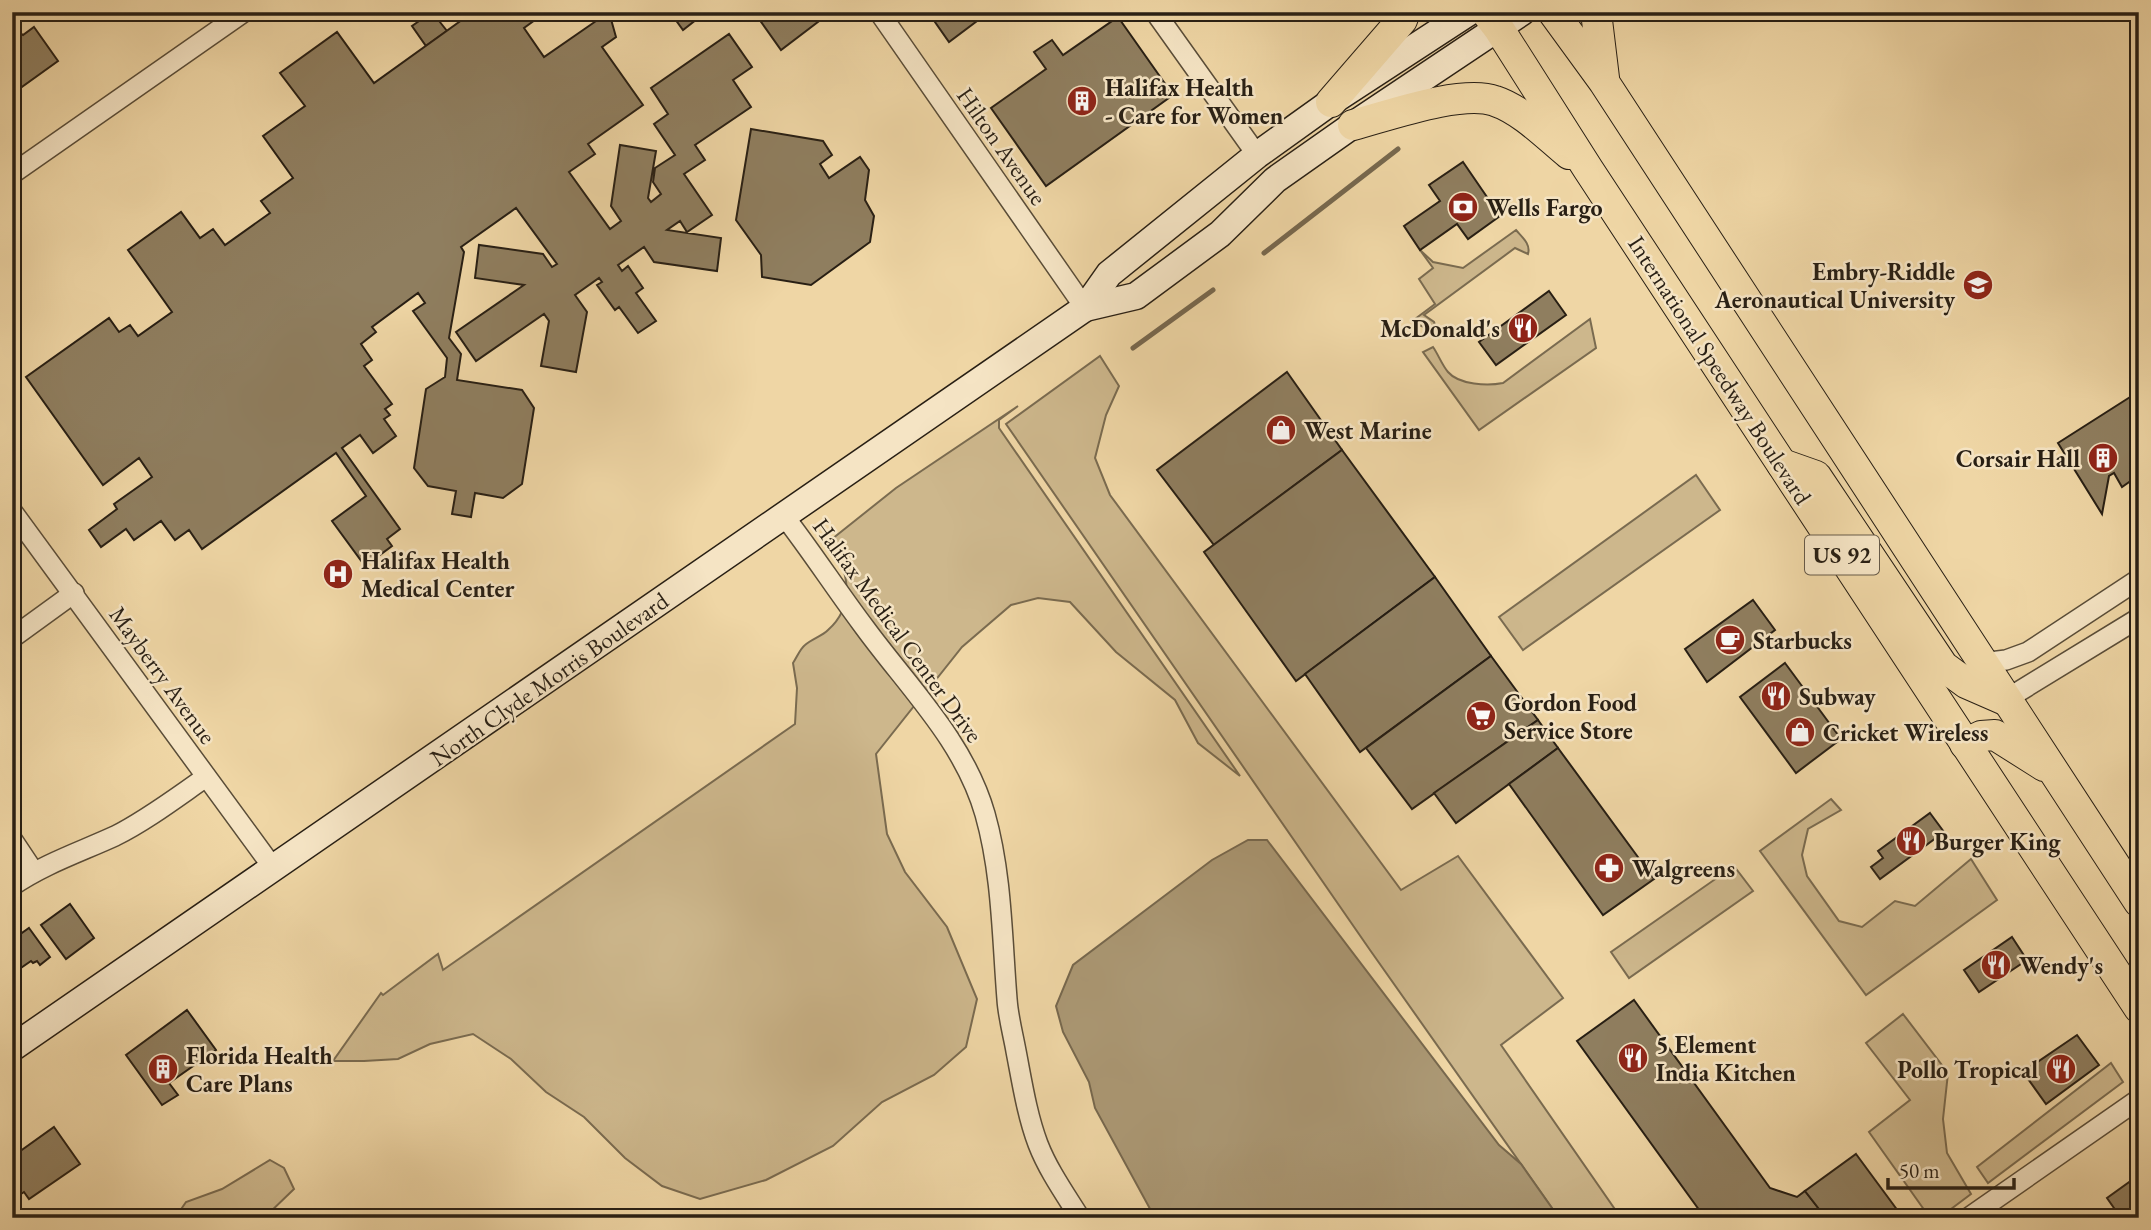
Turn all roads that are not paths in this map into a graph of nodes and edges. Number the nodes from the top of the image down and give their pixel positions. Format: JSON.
{"nodes":[{"id":1,"x":244,"y":12,"type":"edge"},
{"id":2,"x":879,"y":12,"type":"edge"},
{"id":3,"x":1155,"y":12,"type":"edge"},
{"id":4,"x":1405,"y":12,"type":"edge"},
{"id":5,"x":1469,"y":12,"type":"edge"},
{"id":6,"x":1553,"y":12,"type":"edge"},
{"id":7,"x":1596,"y":12,"type":"edge"},
{"id":8,"x":1503,"y":18,"type":"edge"},
{"id":9,"x":1604,"y":82,"type":"junction"},
{"id":10,"x":1331,"y":102,"type":"junction"},
{"id":11,"x":1353,"y":125,"type":"junction"},
{"id":12,"x":1257,"y":155,"type":"junction"},
{"id":13,"x":1588,"y":169,"type":"junction"},
{"id":14,"x":12,"y":174,"type":"edge"},
{"id":15,"x":1085,"y":308,"type":"junction"},
{"id":16,"x":1783,"y":464,"type":"junction"},
{"id":17,"x":12,"y":511,"type":"edge"},
{"id":18,"x":784,"y":516,"type":"junction"},
{"id":19,"x":2139,"y":579,"type":"edge"},
{"id":20,"x":74,"y":593,"type":"junction"},
{"id":21,"x":2139,"y":618,"type":"edge"},
{"id":22,"x":12,"y":638,"type":"edge"},
{"id":23,"x":1982,"y":663,"type":"junction"},
{"id":24,"x":2005,"y":700,"type":"junction"},
{"id":25,"x":1965,"y":744,"type":"junction"},
{"id":26,"x":2053,"y":771,"type":"junction"},
{"id":27,"x":206,"y":777,"type":"junction"},
{"id":28,"x":12,"y":839,"type":"edge"},
{"id":29,"x":274,"y":869,"type":"junction"},
{"id":30,"x":34,"y":872,"type":"junction"},
{"id":31,"x":12,"y":886,"type":"edge"},
{"id":32,"x":2139,"y":902,"type":"edge"},
{"id":33,"x":2139,"y":1008,"type":"edge"},
{"id":34,"x":12,"y":1048,"type":"edge"},
{"id":35,"x":2139,"y":1100,"type":"edge"},
{"id":36,"x":1080,"y":1218,"type":"edge"},
{"id":37,"x":1968,"y":1218,"type":"edge"}],
"edges":[{"from":1,"to":14,"type":"street"},
{"from":2,"to":15,"type":"street","name":"Hilton Avenue"},
{"from":3,"to":12,"type":"street"},
{"from":4,"to":10,"type":"main road"},
{"from":5,"to":10,"type":"main road","name":"North Clyde Morris Boulevard"},
{"from":6,"to":9,"type":"main road","number":"US 92"},
{"from":7,"to":9,"type":"main road"},
{"from":8,"to":11,"type":"main road","name":"North Clyde Morris Boulevard"},
{"from":8,"to":13,"type":"main road","name":"International Speedway Boulevard","number":"US 92"},
{"from":9,"to":23,"type":"main road","number":"US 92"},
{"from":10,"to":12,"type":"main road","name":"North Clyde Morris Boulevard"},
{"from":11,"to":13,"type":"main road"},
{"from":11,"to":15,"type":"main road","name":"North Clyde Morris Boulevard"},
{"from":12,"to":15,"type":"main road","name":"North Clyde Morris Boulevard"},
{"from":13,"to":16,"type":"main road","name":"International Speedway Boulevard","number":"US 92"},
{"from":15,"to":18,"type":"main road","name":"North Clyde Morris Boulevard"},
{"from":16,"to":24,"type":"main road"},
{"from":16,"to":25,"type":"main road","name":"International Speedway Boulevard","number":"US 92"},
{"from":17,"to":20,"type":"street","name":"Mayberry Avenue"},
{"from":18,"to":29,"type":"main road","name":"North Clyde Morris Boulevard"},
{"from":18,"to":36,"type":"street","name":"Halifax Medical Center Drive"},
{"from":19,"to":23,"type":"street"},
{"from":20,"to":22,"type":"street"},
{"from":20,"to":27,"type":"street","name":"Mayberry Avenue"},
{"from":21,"to":24,"type":"street"},
{"from":23,"to":24,"type":"main road","number":"US 92"},
{"from":24,"to":26,"type":"main road","number":"US 92"},
{"from":25,"to":26,"type":"main road"},
{"from":25,"to":33,"type":"main road","name":"International Speedway Boulevard","number":"US 92"},
{"from":26,"to":32,"type":"main road","number":"US 92"},
{"from":27,"to":29,"type":"street","name":"Mayberry Avenue"},
{"from":27,"to":30,"type":"street"},
{"from":28,"to":30,"type":"street"},
{"from":29,"to":34,"type":"main road","name":"North Clyde Morris Boulevard"},
{"from":30,"to":31,"type":"street"},
{"from":35,"to":37,"type":"street"}]}
